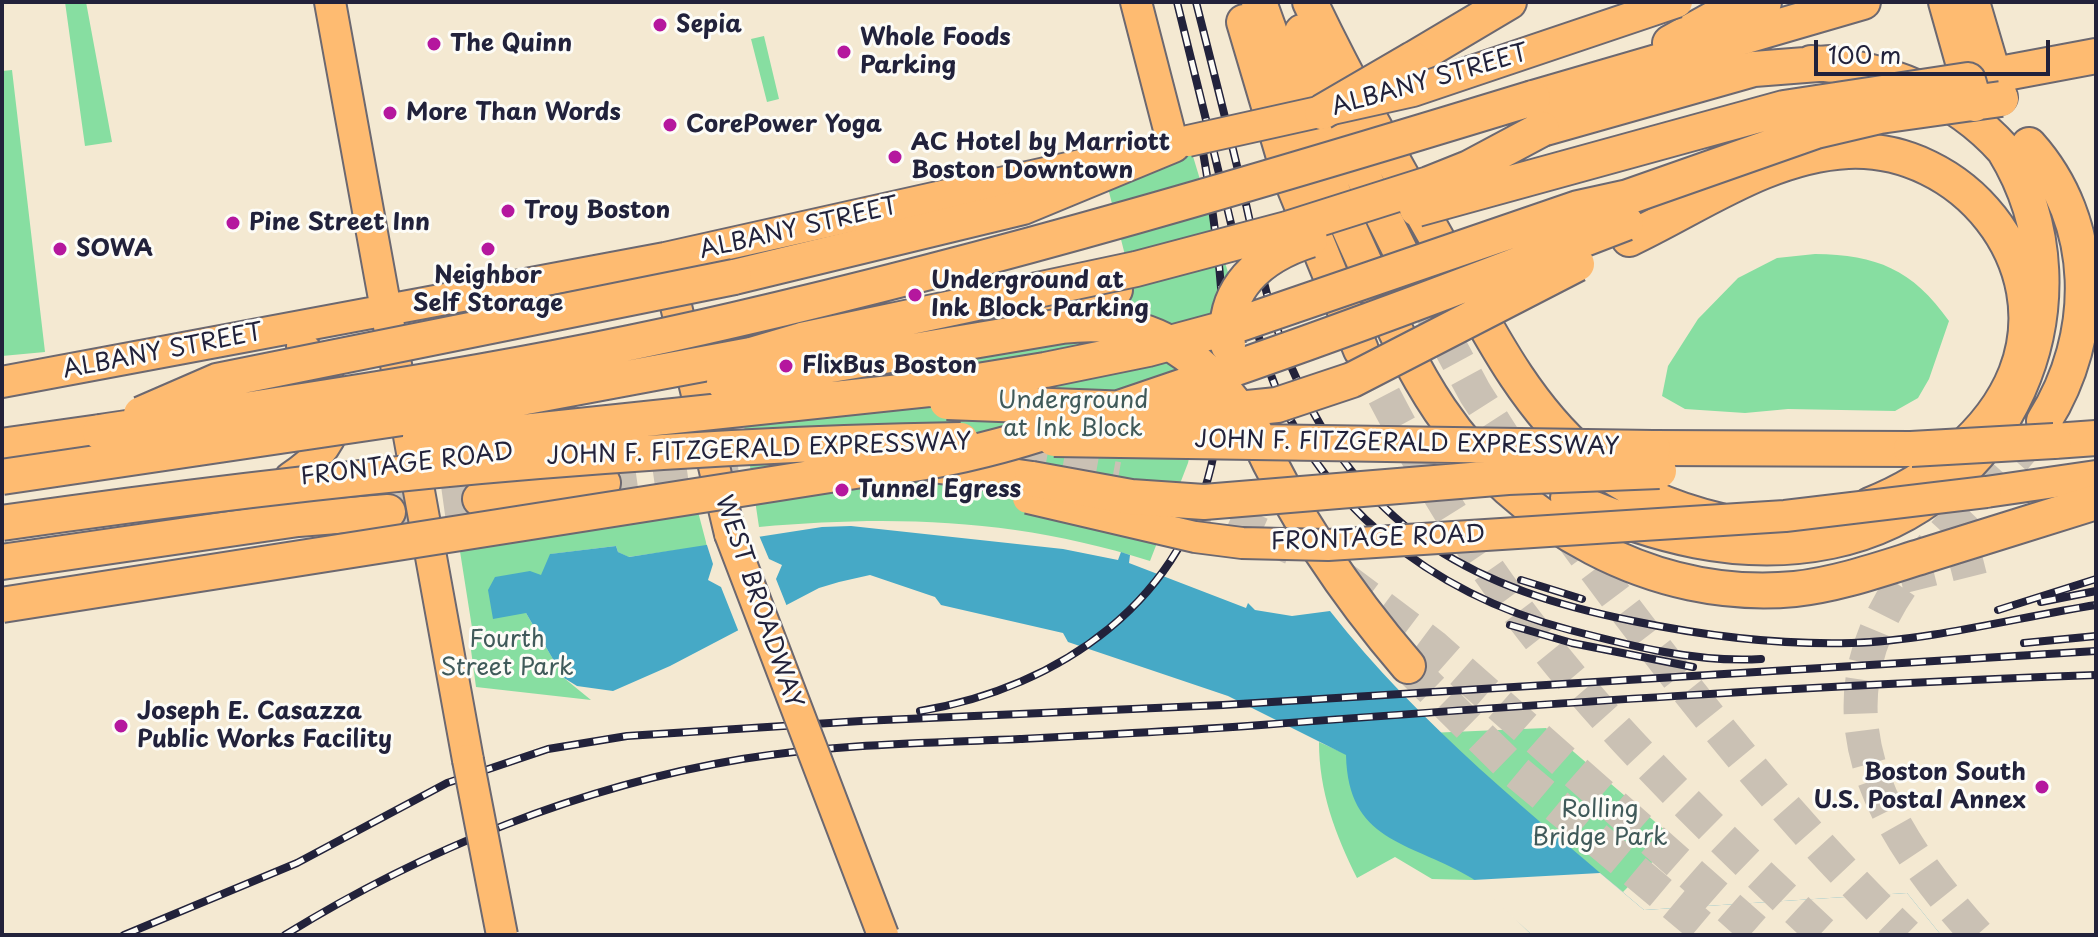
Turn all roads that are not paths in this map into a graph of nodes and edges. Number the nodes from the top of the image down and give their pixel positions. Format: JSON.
{"nodes":[{"id":1,"x":330,"y":2,"type":"edge"},
{"id":2,"x":1136,"y":2,"type":"edge"},
{"id":3,"x":1239,"y":2,"type":"edge"},
{"id":4,"x":1259,"y":2,"type":"edge"},
{"id":5,"x":1292,"y":2,"type":"edge"},
{"id":6,"x":1310,"y":2,"type":"edge"},
{"id":7,"x":1509,"y":2,"type":"edge"},
{"id":8,"x":1677,"y":2,"type":"edge"},
{"id":9,"x":1764,"y":2,"type":"edge"},
{"id":10,"x":1863,"y":2,"type":"edge"},
{"id":11,"x":1946,"y":2,"type":"edge"},
{"id":12,"x":1972,"y":2,"type":"edge"},
{"id":13,"x":2096,"y":56,"type":"edge"},
{"id":14,"x":1811,"y":63,"type":"junction"},
{"id":15,"x":1617,"y":73,"type":"junction"},
{"id":16,"x":2096,"y":76,"type":"edge"},
{"id":17,"x":1984,"y":90,"type":"junction"},
{"id":18,"x":1322,"y":112,"type":"junction"},
{"id":19,"x":1537,"y":113,"type":"junction"},
{"id":20,"x":1181,"y":143,"type":"junction"},
{"id":21,"x":1627,"y":220,"type":"junction"},
{"id":22,"x":1348,"y":242,"type":"junction"},
{"id":23,"x":665,"y":258,"type":"junction"},
{"id":24,"x":1418,"y":287,"type":"tunnel mouth"},
{"id":25,"x":386,"y":310,"type":"junction"},
{"id":26,"x":287,"y":329,"type":"junction"},
{"id":27,"x":1361,"y":350,"type":"tunnel mouth"},
{"id":28,"x":751,"y":355,"type":"junction"},
{"id":29,"x":1202,"y":365,"type":"junction"},
{"id":30,"x":2,"y":382,"type":"edge"},
{"id":31,"x":2049,"y":431,"type":"junction"},
{"id":32,"x":100,"y":432,"type":"junction"},
{"id":33,"x":1255,"y":432,"type":"junction"},
{"id":34,"x":705,"y":434,"type":"junction"},
{"id":35,"x":2096,"y":438,"type":"edge"},
{"id":36,"x":2,"y":446,"type":"edge"},
{"id":37,"x":528,"y":451,"type":"joint"},
{"id":38,"x":416,"y":457,"type":"junction"},
{"id":39,"x":1656,"y":460,"type":"junction"},
{"id":40,"x":921,"y":464,"type":"joint"},
{"id":41,"x":2096,"y":476,"type":"edge"},
{"id":42,"x":2,"y":477,"type":"edge"},
{"id":43,"x":290,"y":478,"type":"junction"},
{"id":44,"x":603,"y":483,"type":"tunnel mouth"},
{"id":45,"x":1030,"y":489,"type":"junction"},
{"id":46,"x":2,"y":494,"type":"edge"},
{"id":47,"x":1568,"y":498,"type":"junction"},
{"id":48,"x":480,"y":499,"type":"tunnel mouth"},
{"id":49,"x":2096,"y":502,"type":"edge"},
{"id":50,"x":388,"y":512,"type":"tunnel mouth"},
{"id":51,"x":342,"y":518,"type":"junction"},
{"id":52,"x":2096,"y":522,"type":"edge"},
{"id":53,"x":2,"y":523,"type":"edge"},
{"id":54,"x":1995,"y":553,"type":"tunnel mouth"},
{"id":55,"x":2,"y":562,"type":"edge"},
{"id":56,"x":1776,"y":573,"type":"dead end"},
{"id":57,"x":2,"y":582,"type":"edge"},
{"id":58,"x":2,"y":605,"type":"edge"},
{"id":59,"x":1408,"y":666,"type":"tunnel mouth"},
{"id":60,"x":502,"y":935,"type":"edge"},
{"id":61,"x":883,"y":935,"type":"edge"}],
"edges":[{"from":1,"to":25,"type":"main road"},
{"from":2,"to":20,"type":"main road"},
{"from":3,"to":27,"type":"highway"},
{"from":4,"to":22,"type":"highway"},
{"from":5,"to":24,"type":"highway"},
{"from":6,"to":21,"type":"highway"},
{"from":7,"to":18,"type":"highway","bridge":true},
{"from":8,"to":18,"type":"main road","name":"ALBANY STREET","bridge":true},
{"from":9,"to":15,"type":"highway"},
{"from":10,"to":15,"type":"highway"},
{"from":11,"to":17,"type":"highway"},
{"from":12,"to":17,"type":"highway"},
{"from":13,"to":17,"type":"highway"},
{"from":14,"to":19,"type":"highway"},
{"from":14,"to":31,"type":"highway"},
{"from":14,"to":47,"type":"highway"},
{"from":15,"to":19,"type":"highway"},
{"from":16,"to":17,"type":"highway"},
{"from":17,"to":21,"type":"highway","bridge":true},
{"from":17,"to":22,"type":"highway","bridge":true},
{"from":18,"to":20,"type":"main road","name":"ALBANY STREET","bridge":true},
{"from":19,"to":28,"type":"highway","bridge":true},
{"from":19,"to":32,"type":"highway","bridge":true},
{"from":20,"to":23,"type":"main road","name":"ALBANY STREET"},
{"from":20,"to":32,"type":"highway","bridge":true},
{"from":21,"to":34,"type":"highway","bridge":true},
{"from":21,"to":38,"type":"highway","bridge":true},
{"from":21,"to":58,"type":"highway","bridge":true},
{"from":22,"to":28,"type":"highway","bridge":true},
{"from":22,"to":33,"type":"highway","bridge":true},
{"from":22,"to":47,"type":"highway"},
{"from":22,"to":49,"type":"highway"},
{"from":23,"to":25,"type":"main road","name":"ALBANY STREET"},
{"from":23,"to":34,"type":"main road","name":"WEST BROADWAY"},
{"from":25,"to":26,"type":"main road","name":"ALBANY STREET"},
{"from":25,"to":38,"type":"main road"},
{"from":26,"to":30,"type":"main road","name":"ALBANY STREET"},
{"from":26,"to":43,"type":"main road"},
{"from":28,"to":42,"type":"highway","bridge":true},
{"from":29,"to":33,"type":"highway","bridge":true},
{"from":29,"to":34,"type":"highway","bridge":true},
{"from":29,"to":38,"type":"highway","bridge":true},
{"from":31,"to":35,"type":"highway","name":"JOHN F. FITZGERALD EXPRESSWAY"},
{"from":31,"to":39,"type":"highway","name":"JOHN F. FITZGERALD EXPRESSWAY","bridge":true},
{"from":32,"to":36,"type":"highway"},
{"from":33,"to":59,"type":"highway"},
{"from":34,"to":37,"type":"highway"},
{"from":34,"to":40,"type":"main road"},
{"from":34,"to":61,"type":"main road","name":"WEST BROADWAY","bridge":true},
{"from":37,"to":38,"type":"main road","name":"FRONTAGE ROAD"},
{"from":38,"to":39,"type":"highway","name":"JOHN F. FITZGERALD EXPRESSWAY","bridge":true},
{"from":38,"to":43,"type":"main road","name":"FRONTAGE ROAD"},
{"from":38,"to":46,"type":"highway"},
{"from":38,"to":53,"type":"highway","name":"JOHN F. FITZGERALD EXPRESSWAY","bridge":true},
{"from":38,"to":60,"type":"main road","bridge":true},
{"from":39,"to":45,"type":"highway","bridge":true},
{"from":40,"to":45,"type":"highway"},
{"from":41,"to":45,"type":"main road","name":"FRONTAGE ROAD","bridge":true},
{"from":43,"to":53,"type":"main road","name":"FRONTAGE ROAD"},
{"from":44,"to":48,"type":"highway"},
{"from":47,"to":56,"type":"highway"},
{"from":50,"to":51,"type":"highway"},
{"from":51,"to":55,"type":"highway"},
{"from":51,"to":57,"type":"highway"},
{"from":52,"to":54,"type":"highway"}]}
